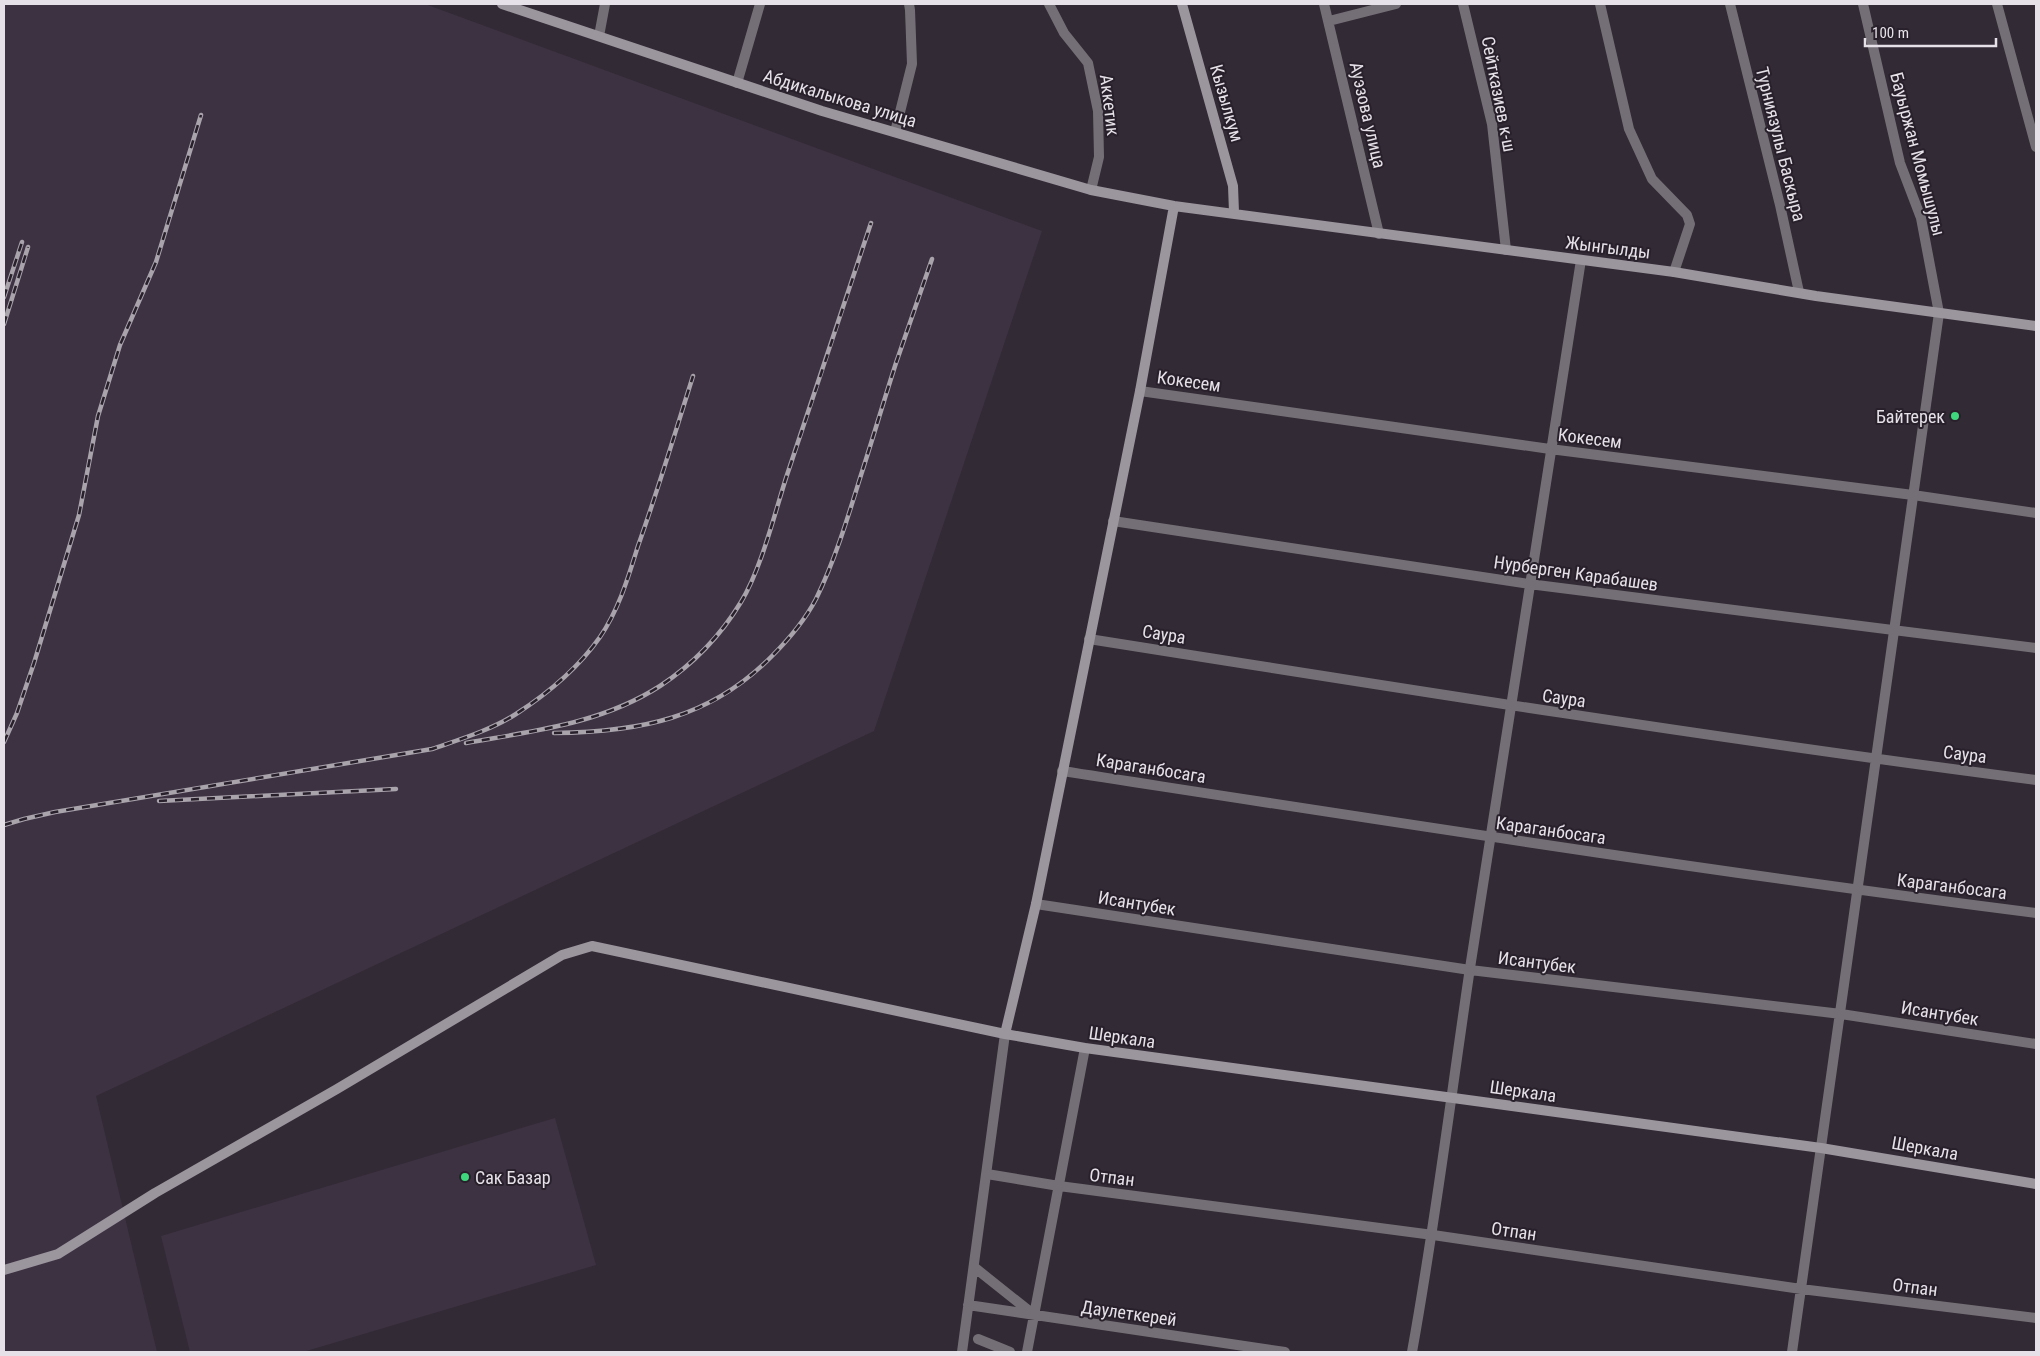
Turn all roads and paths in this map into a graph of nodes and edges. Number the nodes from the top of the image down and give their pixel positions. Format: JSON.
{"nodes":[{"id":1,"x":502,"y":4,"type":"edge"},
{"id":2,"x":605,"y":4,"type":"edge"},
{"id":3,"x":760,"y":4,"type":"edge"},
{"id":4,"x":909,"y":4,"type":"edge"},
{"id":5,"x":1050,"y":4,"type":"edge"},
{"id":6,"x":1182,"y":4,"type":"edge"},
{"id":7,"x":1324,"y":4,"type":"edge"},
{"id":8,"x":1396,"y":4,"type":"edge"},
{"id":9,"x":1463,"y":4,"type":"edge"},
{"id":10,"x":1600,"y":4,"type":"edge"},
{"id":11,"x":1730,"y":4,"type":"edge"},
{"id":12,"x":1863,"y":4,"type":"edge"},
{"id":13,"x":1997,"y":4,"type":"edge"},
{"id":14,"x":1329,"y":21,"type":"junction"},
{"id":15,"x":599,"y":36,"type":"junction"},
{"id":16,"x":737,"y":83,"type":"junction"},
{"id":17,"x":895,"y":132,"type":"junction"},
{"id":18,"x":2036,"y":147,"type":"edge"},
{"id":19,"x":1091,"y":190,"type":"junction"},
{"id":20,"x":1174,"y":206,"type":"junction"},
{"id":21,"x":1234,"y":212,"type":"junction"},
{"id":22,"x":1380,"y":234,"type":"junction"},
{"id":23,"x":1506,"y":250,"type":"junction"},
{"id":24,"x":1581,"y":260,"type":"junction"},
{"id":25,"x":1674,"y":272,"type":"junction"},
{"id":26,"x":1799,"y":292,"type":"junction"},
{"id":27,"x":1939,"y":313,"type":"junction"},
{"id":28,"x":2036,"y":326,"type":"edge"},
{"id":29,"x":1140,"y":390,"type":"junction"},
{"id":30,"x":1550,"y":449,"type":"junction"},
{"id":31,"x":1913,"y":495,"type":"junction"},
{"id":32,"x":2036,"y":513,"type":"edge"},
{"id":33,"x":1113,"y":521,"type":"junction"},
{"id":34,"x":1529,"y":584,"type":"junction"},
{"id":35,"x":1894,"y":630,"type":"junction"},
{"id":36,"x":1089,"y":639,"type":"junction"},
{"id":37,"x":2036,"y":648,"type":"edge"},
{"id":38,"x":1510,"y":707,"type":"junction"},
{"id":39,"x":1876,"y":759,"type":"junction"},
{"id":40,"x":1062,"y":771,"type":"junction"},
{"id":41,"x":2036,"y":780,"type":"edge"},
{"id":42,"x":1490,"y":838,"type":"junction"},
{"id":43,"x":1858,"y":891,"type":"junction"},
{"id":44,"x":1036,"y":904,"type":"junction"},
{"id":45,"x":2036,"y":913,"type":"edge"},
{"id":46,"x":1470,"y":970,"type":"junction"},
{"id":47,"x":1840,"y":1014,"type":"junction"},
{"id":48,"x":1005,"y":1034,"type":"junction"},
{"id":49,"x":2036,"y":1044,"type":"edge"},
{"id":50,"x":1085,"y":1048,"type":"junction"},
{"id":51,"x":1452,"y":1098,"type":"junction"},
{"id":52,"x":1822,"y":1148,"type":"junction"},
{"id":53,"x":987,"y":1174,"type":"junction"},
{"id":54,"x":2036,"y":1184,"type":"edge"},
{"id":55,"x":1058,"y":1186,"type":"junction"},
{"id":56,"x":1433,"y":1235,"type":"junction"},
{"id":57,"x":974,"y":1267,"type":"junction"},
{"id":58,"x":4,"y":1270,"type":"edge"},
{"id":59,"x":1802,"y":1289,"type":"junction"},
{"id":60,"x":968,"y":1305,"type":"junction"},
{"id":61,"x":1034,"y":1315,"type":"junction"},
{"id":62,"x":2036,"y":1318,"type":"edge"},
{"id":63,"x":978,"y":1339,"type":"dead end"},
{"id":64,"x":962,"y":1352,"type":"edge"},
{"id":65,"x":1010,"y":1352,"type":"edge"},
{"id":66,"x":1028,"y":1352,"type":"edge"},
{"id":67,"x":1285,"y":1352,"type":"edge"},
{"id":68,"x":1412,"y":1352,"type":"edge"},
{"id":69,"x":1792,"y":1352,"type":"edge"}],
"edges":[{"from":1,"to":15,"type":"street","name":"Абдикалыкова улица"},
{"from":2,"to":15,"type":"street"},
{"from":3,"to":16,"type":"street"},
{"from":4,"to":17,"type":"street"},
{"from":5,"to":19,"type":"street","name":"Аккетик"},
{"from":6,"to":21,"type":"street","name":"Кызылкум"},
{"from":7,"to":14,"type":"street","name":"Ауэзова улица"},
{"from":8,"to":14,"type":"street"},
{"from":9,"to":23,"type":"street","name":"Сейтказиев к-ш"},
{"from":10,"to":25,"type":"street"},
{"from":11,"to":26,"type":"street","name":"Турниязулы Баскыра"},
{"from":12,"to":27,"type":"street","name":"Бауыржан Момышулы"},
{"from":13,"to":18,"type":"street"},
{"from":14,"to":22,"type":"street","name":"Ауэзова улица"},
{"from":15,"to":16,"type":"street","name":"Абдикалыкова улица"},
{"from":16,"to":17,"type":"street","name":"Абдикалыкова улица"},
{"from":17,"to":19,"type":"street","name":"Абдикалыкова улица"},
{"from":19,"to":20,"type":"street","name":"Абдикалыкова улица"},
{"from":20,"to":21,"type":"street","name":"Жынгылды"},
{"from":20,"to":29,"type":"street"},
{"from":21,"to":22,"type":"street","name":"Жынгылды"},
{"from":22,"to":23,"type":"street","name":"Жынгылды"},
{"from":23,"to":24,"type":"street","name":"Жынгылды"},
{"from":24,"to":25,"type":"street","name":"Жынгылды"},
{"from":24,"to":30,"type":"street"},
{"from":25,"to":26,"type":"street","name":"Жынгылды"},
{"from":26,"to":27,"type":"street","name":"Жынгылды"},
{"from":27,"to":28,"type":"street","name":"Жынгылды"},
{"from":27,"to":31,"type":"street","name":"Бауыржан Момышулы"},
{"from":29,"to":30,"type":"street","name":"Кокесем"},
{"from":29,"to":33,"type":"street"},
{"from":30,"to":31,"type":"street","name":"Кокесем"},
{"from":30,"to":34,"type":"street"},
{"from":31,"to":32,"type":"street","name":"Кокесем"},
{"from":31,"to":35,"type":"street","name":"Бауыржан Момышулы"},
{"from":33,"to":34,"type":"street","name":"Нурберген Карабашев"},
{"from":33,"to":36,"type":"street"},
{"from":34,"to":35,"type":"street","name":"Нурберген Карабашев"},
{"from":34,"to":38,"type":"street"},
{"from":35,"to":37,"type":"street","name":"Нурберген Карабашев"},
{"from":35,"to":39,"type":"street","name":"Бауыржан Момышулы"},
{"from":36,"to":38,"type":"street","name":"Саура"},
{"from":36,"to":40,"type":"street"},
{"from":38,"to":39,"type":"street","name":"Саура"},
{"from":38,"to":42,"type":"street"},
{"from":39,"to":41,"type":"street","name":"Саура"},
{"from":39,"to":43,"type":"street","name":"Бауыржан Момышулы"},
{"from":40,"to":42,"type":"street","name":"Караганбосага"},
{"from":40,"to":44,"type":"street"},
{"from":42,"to":43,"type":"street","name":"Караганбосага"},
{"from":42,"to":46,"type":"street"},
{"from":43,"to":45,"type":"street","name":"Караганбосага"},
{"from":43,"to":47,"type":"street","name":"Бауыржан Момышулы"},
{"from":44,"to":46,"type":"street","name":"Исантубек"},
{"from":44,"to":48,"type":"street"},
{"from":46,"to":47,"type":"street","name":"Исантубек"},
{"from":46,"to":51,"type":"street"},
{"from":47,"to":49,"type":"street","name":"Исантубек"},
{"from":47,"to":52,"type":"street","name":"Бауыржан Момышулы"},
{"from":48,"to":50,"type":"street","name":"Шеркала"},
{"from":48,"to":53,"type":"street"},
{"from":48,"to":58,"type":"street","name":"Шеркала"},
{"from":50,"to":51,"type":"street","name":"Шеркала"},
{"from":50,"to":55,"type":"street"},
{"from":51,"to":52,"type":"street","name":"Шеркала"},
{"from":51,"to":56,"type":"street"},
{"from":52,"to":54,"type":"street","name":"Шеркала"},
{"from":52,"to":59,"type":"street","name":"Бауыржан Момышулы"},
{"from":53,"to":55,"type":"street","name":"Отпан"},
{"from":53,"to":57,"type":"street"},
{"from":55,"to":56,"type":"street","name":"Отпан"},
{"from":55,"to":61,"type":"street"},
{"from":56,"to":59,"type":"street","name":"Отпан"},
{"from":56,"to":68,"type":"street"},
{"from":57,"to":60,"type":"street"},
{"from":57,"to":61,"type":"street"},
{"from":59,"to":62,"type":"street","name":"Отпан"},
{"from":59,"to":69,"type":"street","name":"Бауыржан Момышулы"},
{"from":60,"to":61,"type":"street","name":"Даулеткерей"},
{"from":60,"to":64,"type":"street"},
{"from":61,"to":66,"type":"street"},
{"from":61,"to":67,"type":"street","name":"Даулеткерей"},
{"from":63,"to":65,"type":"street"}]}
